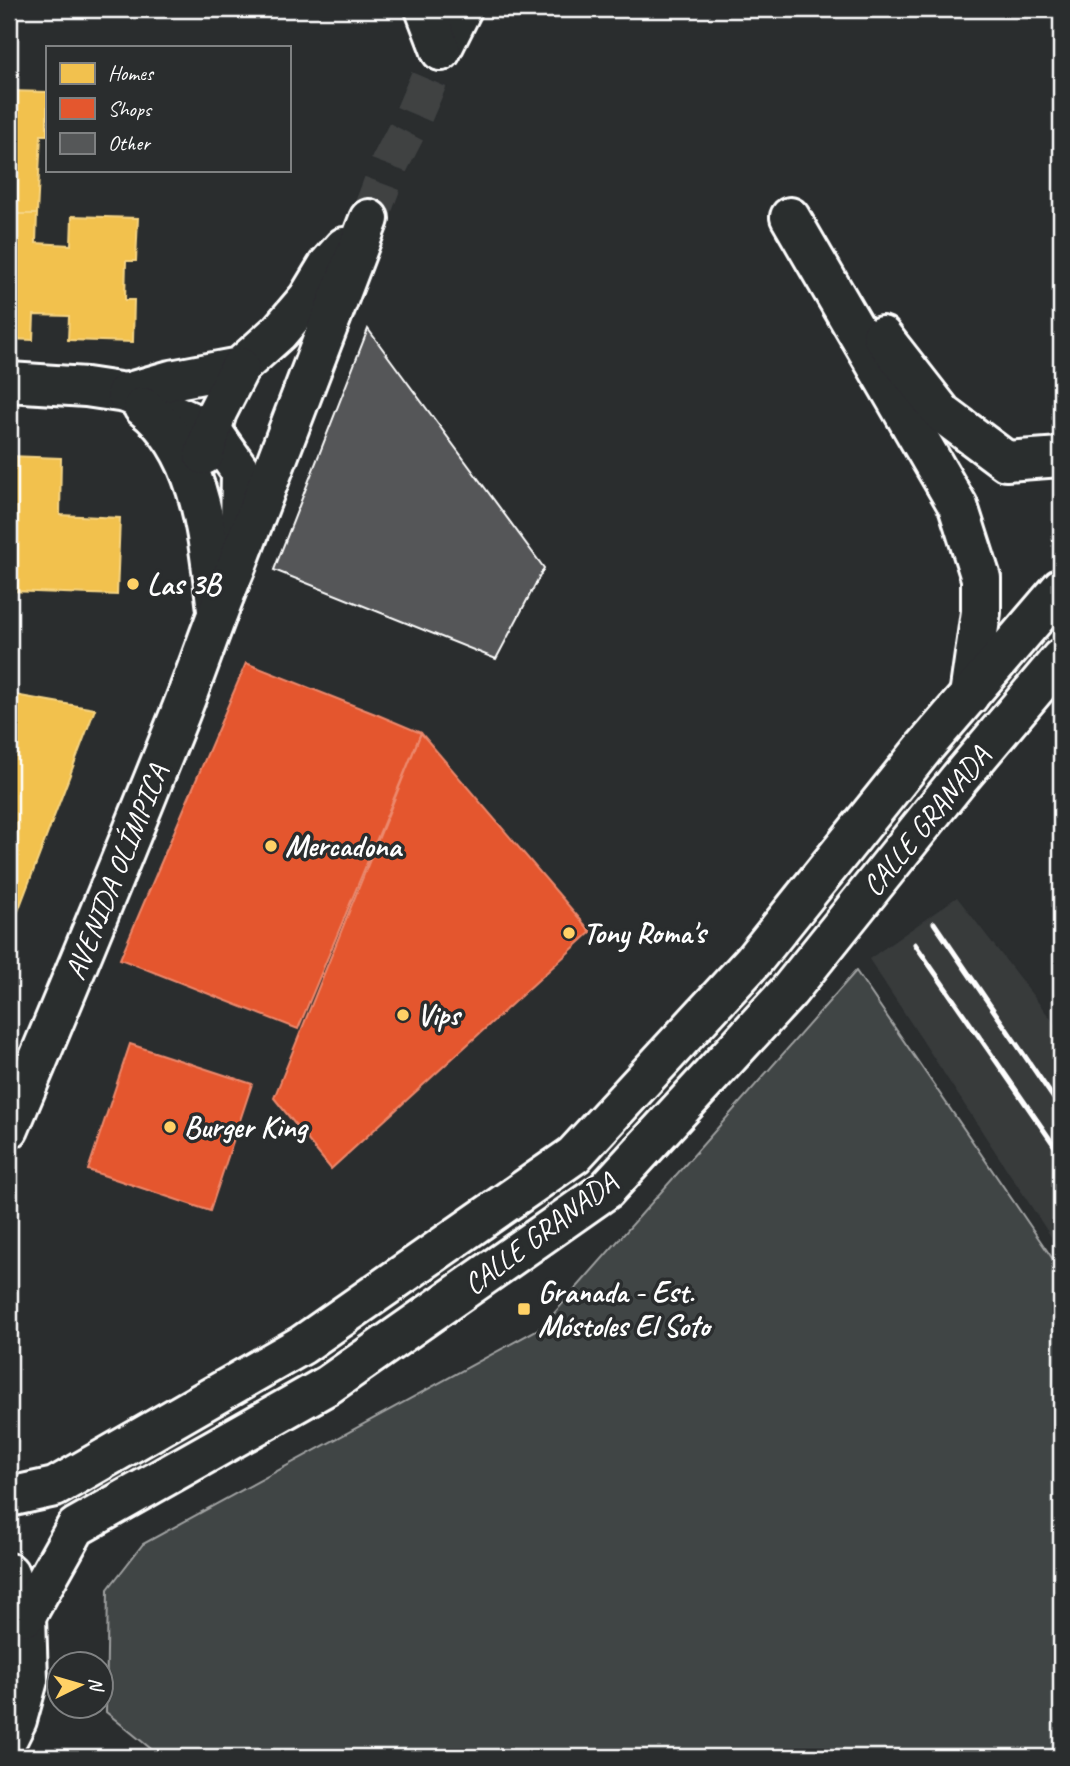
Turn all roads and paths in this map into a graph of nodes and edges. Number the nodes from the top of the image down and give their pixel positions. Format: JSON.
{"nodes":[{"id":1,"x":425,"y":9,"type":"edge"},
{"id":2,"x":462,"y":9,"type":"edge"},
{"id":3,"x":240,"y":367,"type":"junction"},
{"id":4,"x":9,"y":382,"type":"edge"},
{"id":5,"x":126,"y":393,"type":"junction"},
{"id":6,"x":212,"y":430,"type":"junction"},
{"id":7,"x":1061,"y":457,"type":"edge"},
{"id":8,"x":194,"y":486,"type":"junction"},
{"id":9,"x":240,"y":556,"type":"junction"},
{"id":10,"x":1061,"y":588,"type":"edge"},
{"id":11,"x":217,"y":612,"type":"junction"},
{"id":12,"x":1061,"y":658,"type":"edge"},
{"id":13,"x":969,"y":696,"type":"junction"},
{"id":14,"x":9,"y":1129,"type":"edge"},
{"id":15,"x":9,"y":1497,"type":"edge"},
{"id":16,"x":9,"y":1573,"type":"edge"},
{"id":17,"x":26,"y":1616,"type":"junction"},
{"id":18,"x":9,"y":1736,"type":"edge"}],
"edges":[{"from":1,"to":2,"type":"street"},
{"from":3,"to":5,"type":"street"},
{"from":3,"to":6,"type":"street"},
{"from":3,"to":9,"type":"street","name":"AVENIDA OLÍMPICA"},
{"from":4,"to":5,"type":"street"},
{"from":5,"to":6,"type":"street"},
{"from":5,"to":8,"type":"street"},
{"from":6,"to":8,"type":"street"},
{"from":6,"to":9,"type":"street"},
{"from":7,"to":13,"type":"street"},
{"from":8,"to":11,"type":"street"},
{"from":9,"to":11,"type":"street","name":"AVENIDA OLÍMPICA"},
{"from":10,"to":13,"type":"street","name":"CALLE GRANADA"},
{"from":11,"to":14,"type":"street","name":"AVENIDA OLÍMPICA"},
{"from":12,"to":17,"type":"street","name":"CALLE GRANADA"},
{"from":13,"to":15,"type":"street","name":"CALLE GRANADA"},
{"from":16,"to":17,"type":"street"},
{"from":17,"to":18,"type":"street"}]}
